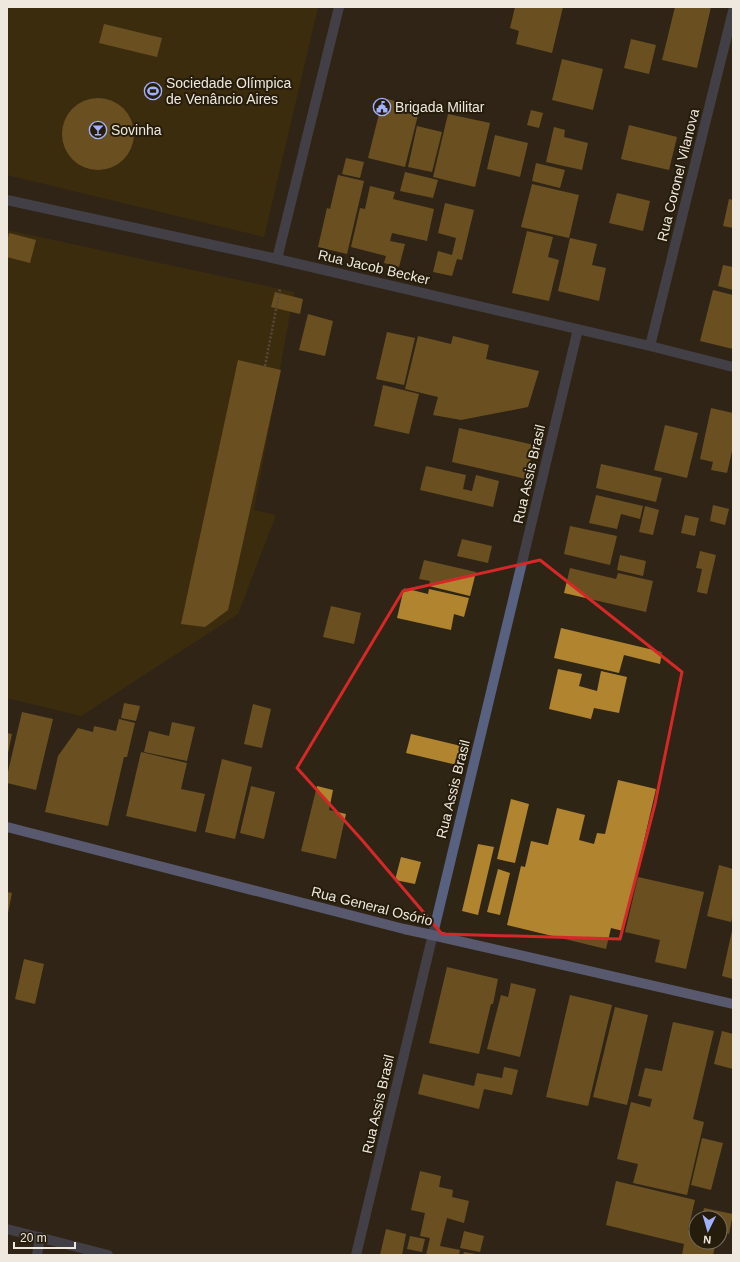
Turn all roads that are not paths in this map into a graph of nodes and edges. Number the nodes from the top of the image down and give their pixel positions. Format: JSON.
{"nodes":[{"id":1,"x":339,"y":7,"type":"edge"},
{"id":2,"x":733,"y":11,"type":"edge"},
{"id":3,"x":7,"y":200,"type":"edge"},
{"id":4,"x":278,"y":259,"type":"junction"},
{"id":5,"x":578,"y":329,"type":"junction"},
{"id":6,"x":650,"y":346,"type":"junction"},
{"id":7,"x":733,"y":367,"type":"edge"},
{"id":8,"x":7,"y":827,"type":"edge"},
{"id":9,"x":432,"y":935,"type":"junction"},
{"id":10,"x":733,"y":1004,"type":"edge"},
{"id":11,"x":7,"y":1229,"type":"edge"},
{"id":12,"x":40,"y":1237,"type":"junction"},
{"id":13,"x":37,"y":1255,"type":"edge"},
{"id":14,"x":108,"y":1255,"type":"edge"},
{"id":15,"x":356,"y":1255,"type":"edge"}],
"edges":[{"from":1,"to":4,"type":"street"},
{"from":2,"to":6,"type":"street","name":"Rua Coronel Vilanova"},
{"from":3,"to":4,"type":"street","name":"Rua Jacob Becker"},
{"from":4,"to":5,"type":"street","name":"Rua Jacob Becker"},
{"from":5,"to":6,"type":"street","name":"Rua Jacob Becker"},
{"from":5,"to":9,"type":"street","name":"Rua Assis Brasil"},
{"from":6,"to":7,"type":"street","name":"Rua Jacob Becker"},
{"from":8,"to":9,"type":"main road","name":"Rua General Osório"},
{"from":9,"to":10,"type":"main road","name":"Rua General Osório"},
{"from":9,"to":15,"type":"street","name":"Rua Assis Brasil"},
{"from":11,"to":12,"type":"street"},
{"from":12,"to":13,"type":"street"},
{"from":12,"to":14,"type":"street"}]}
